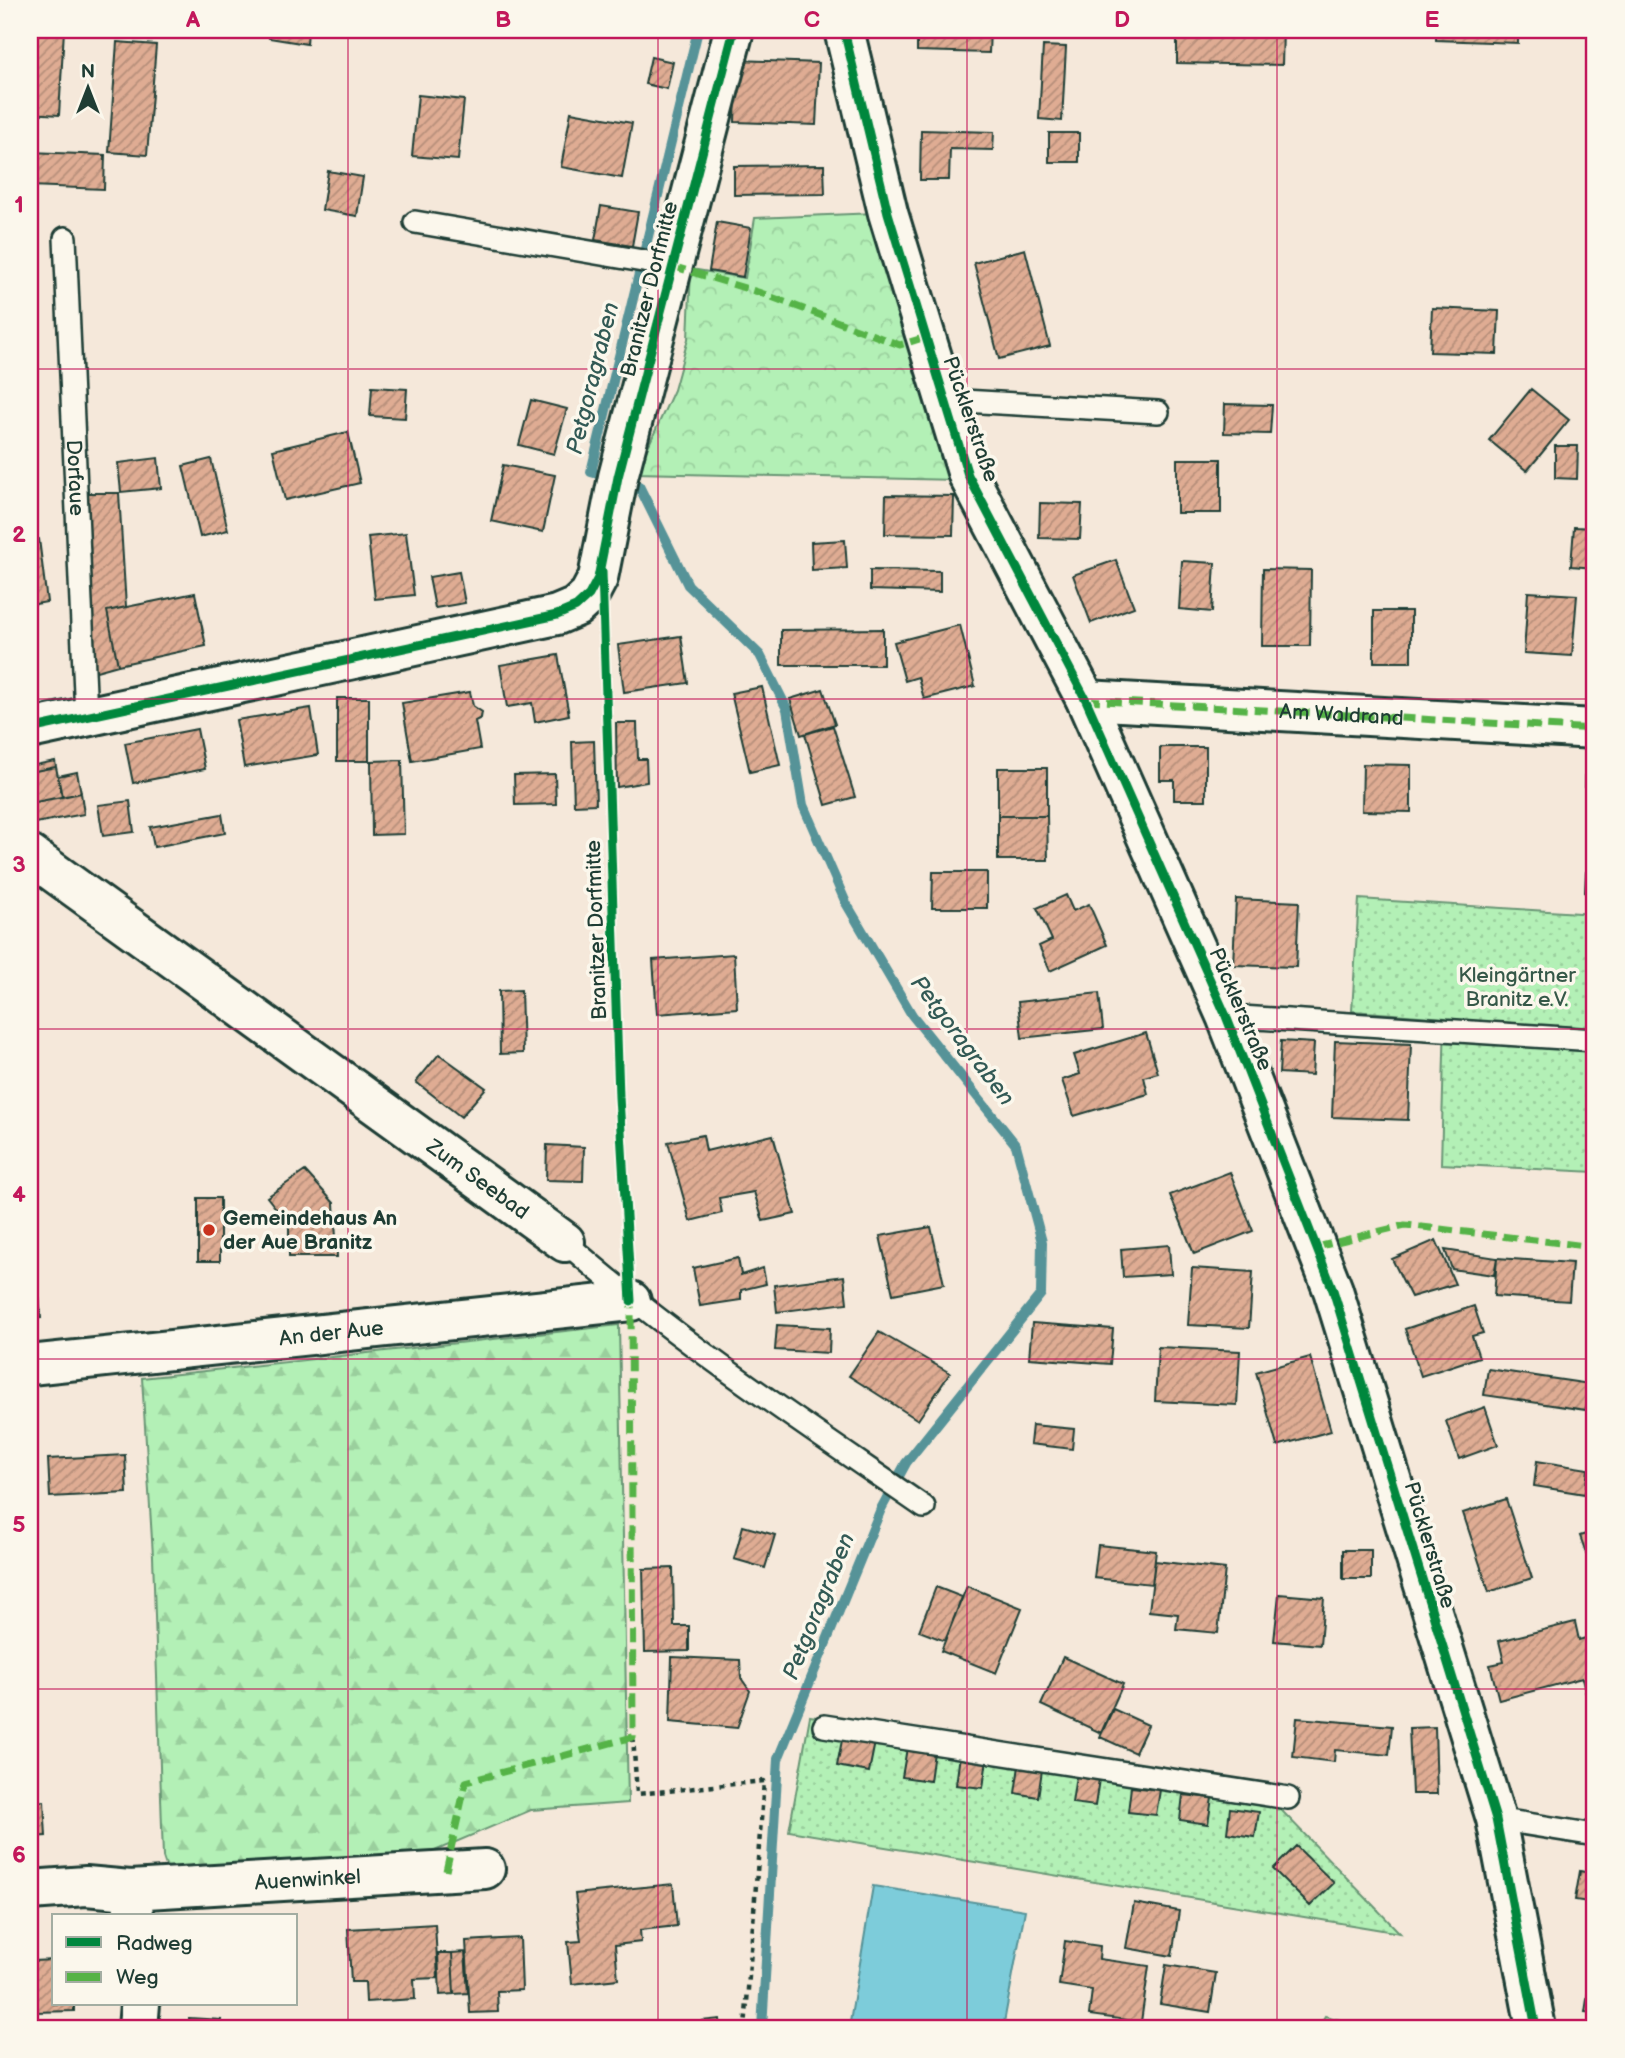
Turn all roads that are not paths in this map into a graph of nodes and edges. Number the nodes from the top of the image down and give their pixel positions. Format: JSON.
{"nodes":[{"id":1,"x":734,"y":30,"type":"edge"},
{"id":2,"x":844,"y":30,"type":"edge"},
{"id":3,"x":415,"y":222,"type":"dead end"},
{"id":4,"x":65,"y":238,"type":"dead end"},
{"id":5,"x":663,"y":264,"type":"junction"},
{"id":6,"x":945,"y":400,"type":"junction"},
{"id":7,"x":1158,"y":412,"type":"dead end"},
{"id":8,"x":1086,"y":700,"type":"junction"},
{"id":9,"x":86,"y":716,"type":"junction"},
{"id":10,"x":30,"y":729,"type":"edge"},
{"id":11,"x":1595,"y":729,"type":"edge"},
{"id":12,"x":30,"y":855,"type":"edge"},
{"id":13,"x":1226,"y":1016,"type":"junction"},
{"id":14,"x":1595,"y":1041,"type":"edge"},
{"id":15,"x":565,"y":1242,"type":"joint"},
{"id":16,"x":631,"y":1301,"type":"junction"},
{"id":17,"x":30,"y":1366,"type":"edge"},
{"id":18,"x":924,"y":1507,"type":"dead end"},
{"id":19,"x":824,"y":1726,"type":"dead end"},
{"id":20,"x":1288,"y":1798,"type":"dead end"},
{"id":21,"x":1496,"y":1819,"type":"junction"},
{"id":22,"x":1595,"y":1835,"type":"edge"},
{"id":23,"x":485,"y":1869,"type":"dead end"},
{"id":24,"x":30,"y":1889,"type":"edge"},
{"id":25,"x":132,"y":1903,"type":"edge"},
{"id":26,"x":140,"y":2006,"type":"edge"},
{"id":27,"x":138,"y":2028,"type":"edge"},
{"id":28,"x":1536,"y":2028,"type":"edge"}],
"edges":[{"from":1,"to":5,"type":"street","name":"Branitzer Dorfmitte"},
{"from":2,"to":6,"type":"street","name":"Pücklerstraße"},
{"from":3,"to":5,"type":"lane"},
{"from":4,"to":9,"type":"lane","name":"Dorfaue"},
{"from":5,"to":9,"type":"street","name":"Branitzer Dorfmitte"},
{"from":6,"to":7,"type":"lane"},
{"from":6,"to":8,"type":"street","name":"Pücklerstraße"},
{"from":8,"to":11,"type":"street","name":"Am Waldrand"},
{"from":8,"to":13,"type":"street","name":"Pücklerstraße"},
{"from":9,"to":10,"type":"street","name":"Branitzer Dorfmitte"},
{"from":12,"to":15,"type":"street","name":"Zum Seebad"},
{"from":13,"to":14,"type":"lane"},
{"from":13,"to":21,"type":"street","name":"Pücklerstraße"},
{"from":15,"to":16,"type":"lane","name":"Zum Seebad"},
{"from":16,"to":17,"type":"street","name":"An der Aue"},
{"from":16,"to":18,"type":"lane","name":"Zum Seebad"},
{"from":19,"to":20,"type":"lane"},
{"from":21,"to":22,"type":"lane"},
{"from":21,"to":28,"type":"street","name":"Pücklerstraße"},
{"from":23,"to":25,"type":"street","name":"Auenwinkel"},
{"from":24,"to":25,"type":"street","name":"Auenwinkel"},
{"from":26,"to":27,"type":"street"}]}
